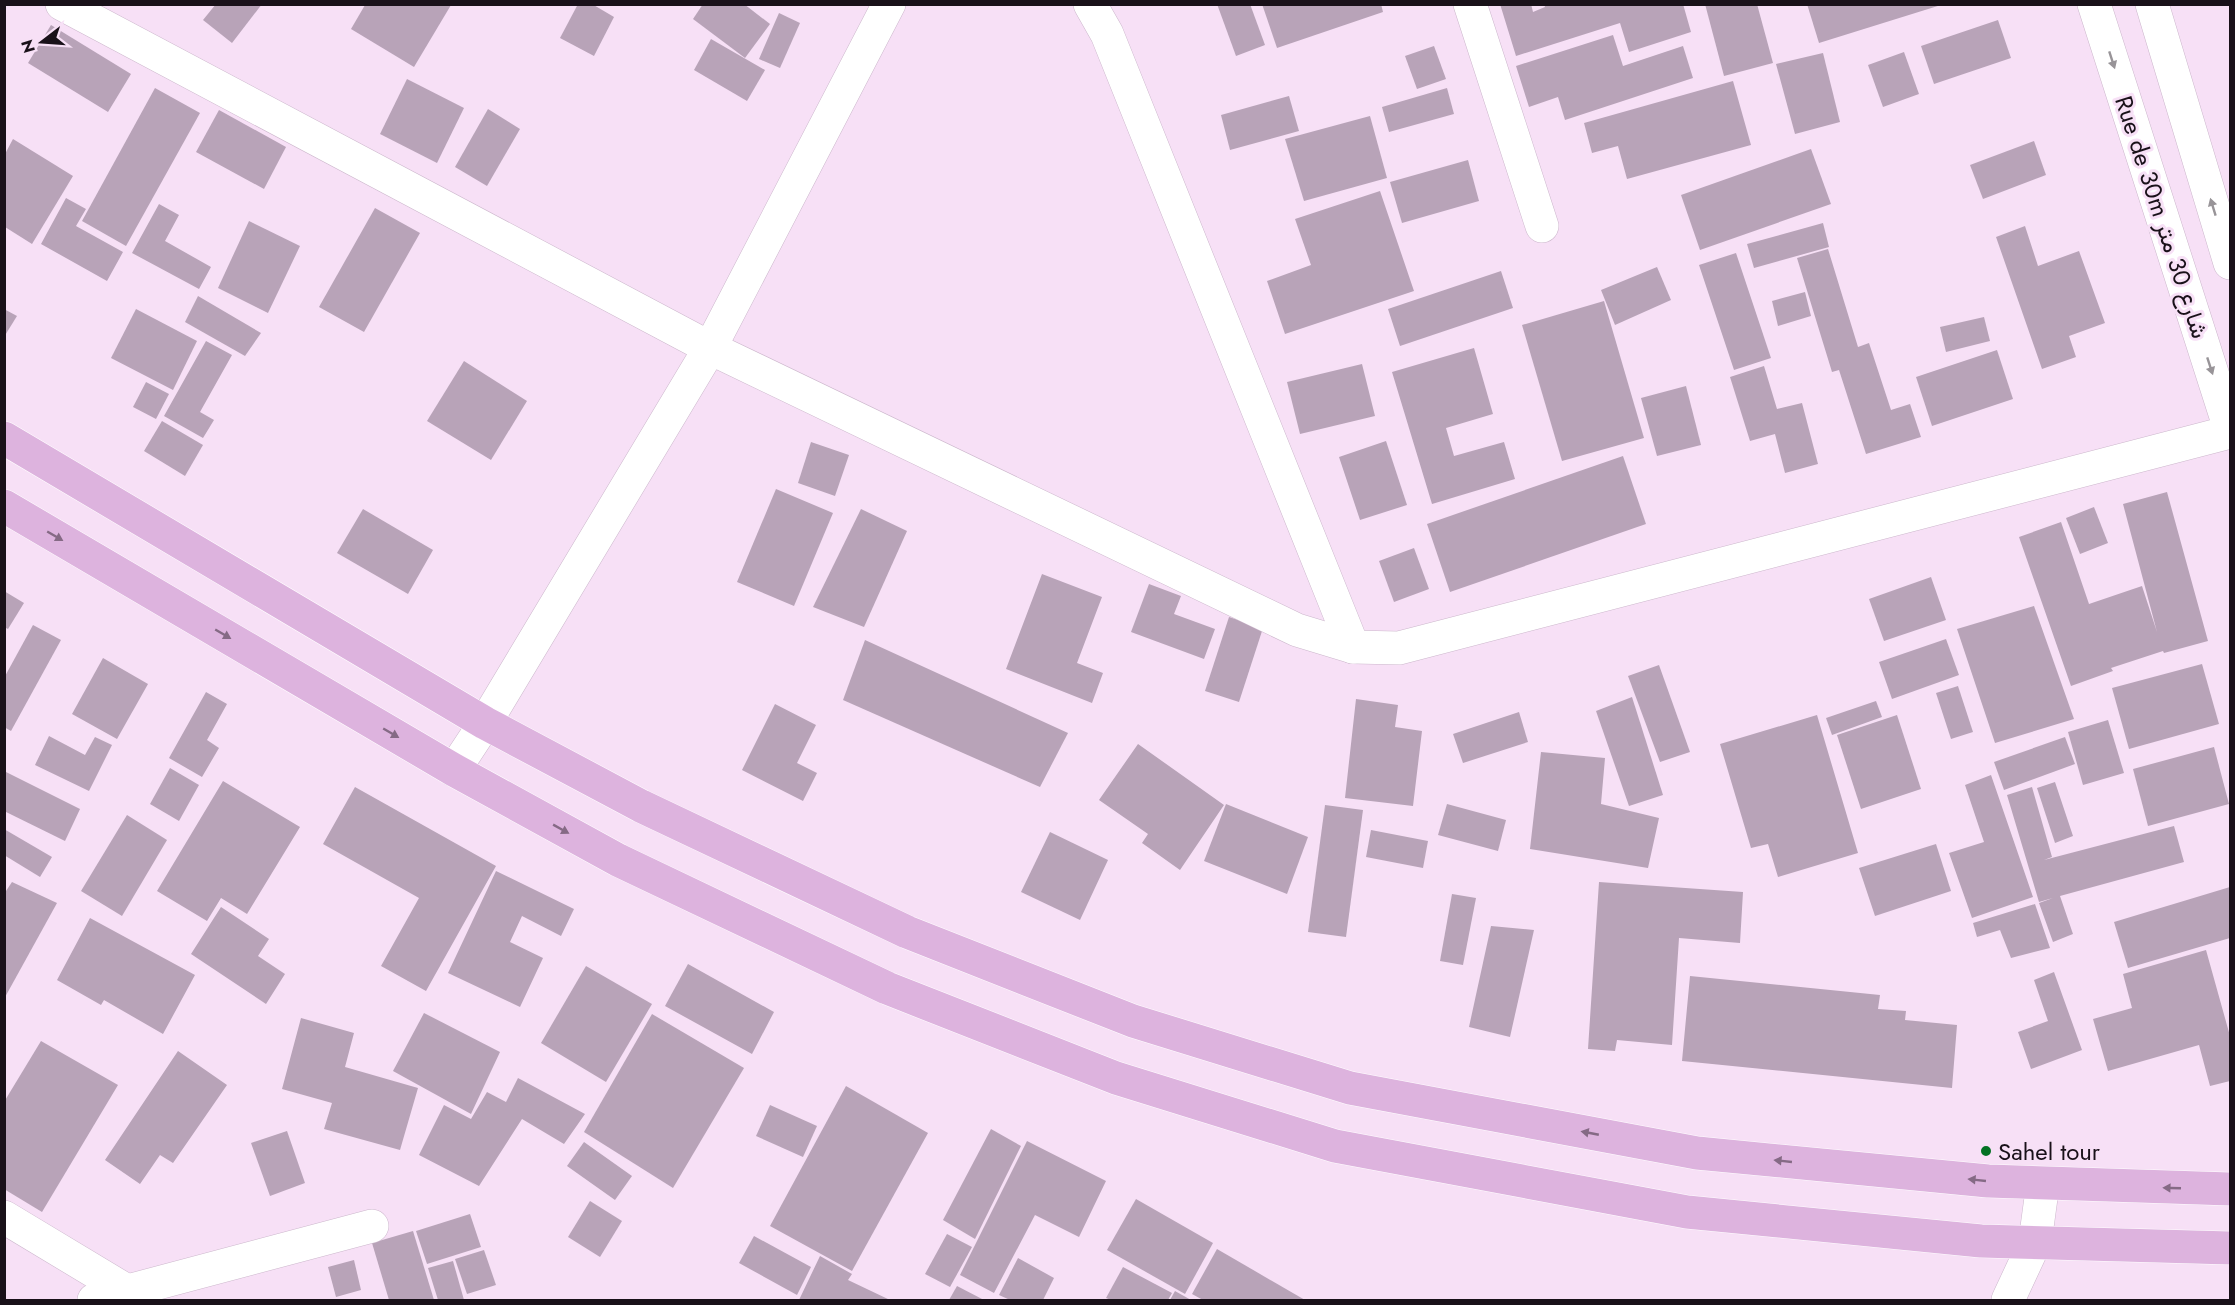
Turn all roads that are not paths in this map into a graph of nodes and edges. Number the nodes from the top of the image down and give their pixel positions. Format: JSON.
{"nodes":[{"id":1,"x":62,"y":4,"type":"edge"},
{"id":2,"x":889,"y":4,"type":"edge"},
{"id":3,"x":1090,"y":4,"type":"edge"},
{"id":4,"x":1470,"y":4,"type":"edge"},
{"id":5,"x":2152,"y":4,"type":"edge"},
{"id":6,"x":2094,"y":5,"type":"edge"},
{"id":7,"x":1542,"y":226,"type":"dead end"},
{"id":8,"x":2230,"y":263,"type":"edge"},
{"id":9,"x":710,"y":348,"type":"junction"},
{"id":10,"x":2230,"y":431,"type":"edge"},
{"id":11,"x":4,"y":438,"type":"edge"},
{"id":12,"x":4,"y":506,"type":"edge"},
{"id":13,"x":1353,"y":647,"type":"junction"},
{"id":14,"x":485,"y":723,"type":"junction"},
{"id":15,"x":454,"y":770,"type":"junction"},
{"id":16,"x":2043,"y":1183,"type":"junction"},
{"id":17,"x":2230,"y":1189,"type":"edge"},
{"id":18,"x":4,"y":1217,"type":"edge"},
{"id":19,"x":372,"y":1226,"type":"dead end"},
{"id":20,"x":2035,"y":1242,"type":"junction"},
{"id":21,"x":2230,"y":1248,"type":"edge"},
{"id":22,"x":127,"y":1291,"type":"junction"},
{"id":23,"x":94,"y":1300,"type":"edge"},
{"id":24,"x":2008,"y":1300,"type":"edge"}],
"edges":[{"from":1,"to":9,"type":"street"},
{"from":2,"to":9,"type":"street"},
{"from":3,"to":13,"type":"street"},
{"from":4,"to":7,"type":"street"},
{"from":8,"to":5,"type":"street","one_way":true},
{"from":6,"to":10,"type":"street","name":"Rue de 30m شارع 30 متر","one_way":true},
{"from":9,"to":13,"type":"street"},
{"from":9,"to":14,"type":"street"},
{"from":10,"to":13,"type":"street"},
{"from":11,"to":14,"type":"main road"},
{"from":12,"to":15,"type":"main road","one_way":true},
{"from":14,"to":15,"type":"street"},
{"from":16,"to":14,"type":"main road","one_way":true},
{"from":15,"to":20,"type":"main road","one_way":true},
{"from":17,"to":16,"type":"main road","one_way":true},
{"from":16,"to":20,"type":"street"},
{"from":18,"to":22,"type":"street"},
{"from":19,"to":22,"type":"street"},
{"from":20,"to":21,"type":"main road"},
{"from":20,"to":24,"type":"street"},
{"from":22,"to":23,"type":"street"}]}
